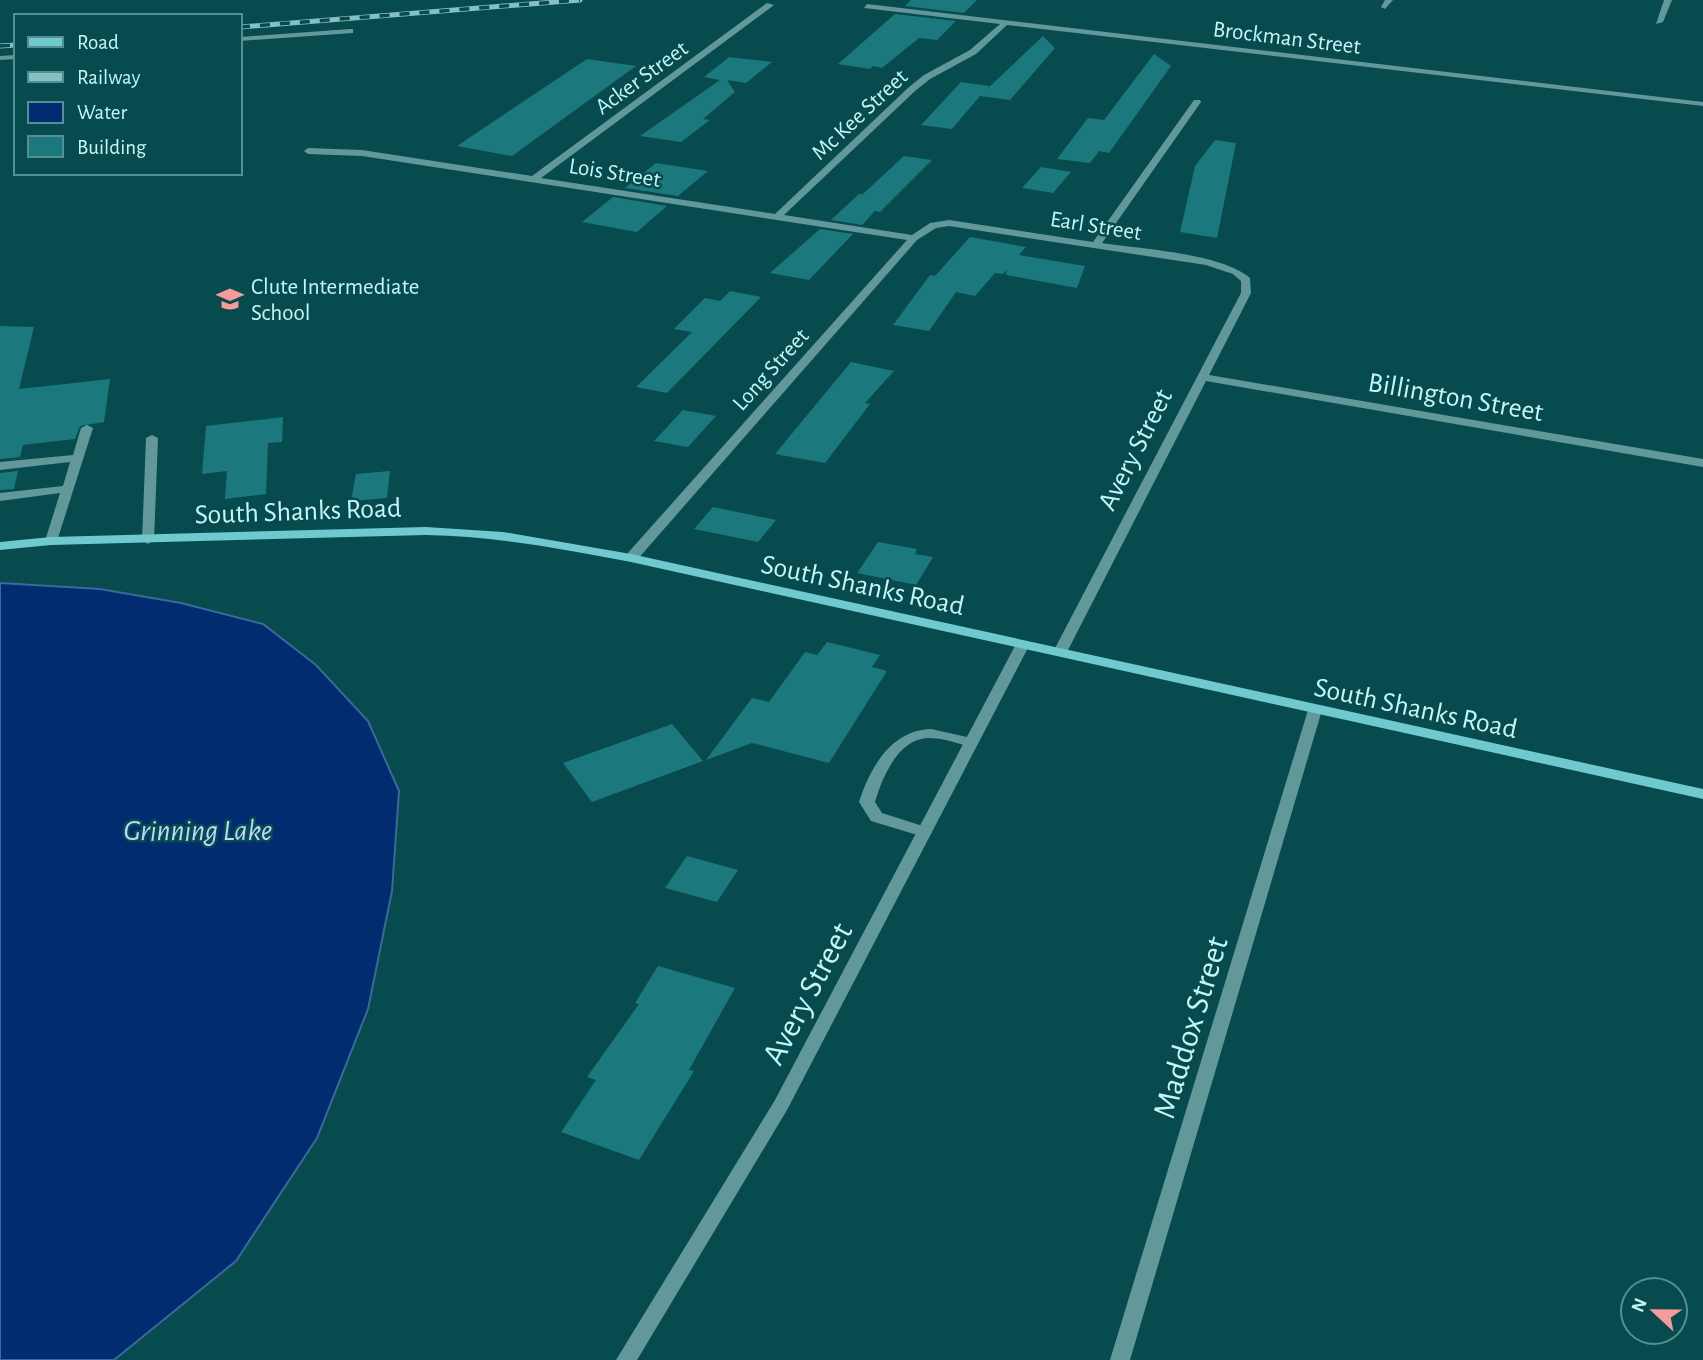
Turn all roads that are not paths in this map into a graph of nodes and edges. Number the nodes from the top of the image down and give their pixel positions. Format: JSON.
{"nodes":[{"id":1,"x":1668,"y":0,"type":"edge"},
{"id":2,"x":770,"y":5,"type":"dead end"},
{"id":3,"x":867,"y":6,"type":"dead end"},
{"id":4,"x":1659,"y":22,"type":"dead end"},
{"id":5,"x":1004,"y":23,"type":"junction"},
{"id":6,"x":350,"y":31,"type":"dead end"},
{"id":7,"x":242,"y":39,"type":"edge"},
{"id":8,"x":1197,"y":102,"type":"dead end"},
{"id":9,"x":1703,"y":104,"type":"edge"},
{"id":10,"x":308,"y":151,"type":"dead end"},
{"id":11,"x":534,"y":179,"type":"junction"},
{"id":12,"x":778,"y":216,"type":"junction"},
{"id":13,"x":949,"y":223,"type":"joint"},
{"id":14,"x":914,"y":238,"type":"junction"},
{"id":15,"x":1096,"y":244,"type":"junction"},
{"id":16,"x":1237,"y":272,"type":"joint"},
{"id":17,"x":1201,"y":377,"type":"junction"},
{"id":18,"x":87,"y":428,"type":"dead end"},
{"id":19,"x":152,"y":438,"type":"dead end"},
{"id":20,"x":77,"y":458,"type":"junction"},
{"id":21,"x":1703,"y":463,"type":"edge"},
{"id":22,"x":0,"y":466,"type":"edge"},
{"id":23,"x":67,"y":489,"type":"junction"},
{"id":24,"x":0,"y":497,"type":"edge"},
{"id":25,"x":148,"y":540,"type":"junction"},
{"id":26,"x":51,"y":541,"type":"junction"},
{"id":27,"x":0,"y":546,"type":"edge"},
{"id":28,"x":631,"y":558,"type":"junction"},
{"id":29,"x":1023,"y":644,"type":"junction"},
{"id":30,"x":1060,"y":652,"type":"junction"},
{"id":31,"x":1315,"y":710,"type":"junction"},
{"id":32,"x":971,"y":742,"type":"junction"},
{"id":33,"x":1703,"y":794,"type":"edge"},
{"id":34,"x":924,"y":832,"type":"junction"},
{"id":35,"x":626,"y":1360,"type":"edge"},
{"id":36,"x":1120,"y":1360,"type":"edge"}],
"edges":[{"from":1,"to":4,"type":"street"},
{"from":2,"to":11,"type":"street","name":"Acker Street"},
{"from":3,"to":5,"type":"street","name":"Brockman Street"},
{"from":5,"to":9,"type":"street","name":"Brockman Street"},
{"from":5,"to":12,"type":"street","name":"Mc Kee Street"},
{"from":6,"to":7,"type":"street"},
{"from":8,"to":15,"type":"street"},
{"from":10,"to":11,"type":"street","name":"Lois Street"},
{"from":11,"to":12,"type":"street","name":"Lois Street"},
{"from":12,"to":14,"type":"street","name":"Lois Street"},
{"from":13,"to":14,"type":"street","name":"Long Street"},
{"from":13,"to":15,"type":"street","name":"Earl Street"},
{"from":14,"to":28,"type":"street","name":"Long Street"},
{"from":15,"to":16,"type":"street","name":"Earl Street"},
{"from":16,"to":17,"type":"street","name":"Avery Street"},
{"from":17,"to":21,"type":"street","name":"Billington Street"},
{"from":17,"to":30,"type":"street","name":"Avery Street"},
{"from":18,"to":20,"type":"street"},
{"from":19,"to":25,"type":"street"},
{"from":20,"to":22,"type":"street"},
{"from":20,"to":23,"type":"street"},
{"from":23,"to":24,"type":"street"},
{"from":23,"to":26,"type":"street"},
{"from":25,"to":26,"type":"street","name":"South Shanks Road"},
{"from":25,"to":28,"type":"street","name":"South Shanks Road"},
{"from":26,"to":27,"type":"street","name":"South Shanks Road"},
{"from":28,"to":29,"type":"street","name":"South Shanks Road"},
{"from":29,"to":30,"type":"street","name":"South Shanks Road"},
{"from":29,"to":32,"type":"street","name":"Avery Street"},
{"from":30,"to":31,"type":"street","name":"South Shanks Road"},
{"from":31,"to":33,"type":"street","name":"South Shanks Road"},
{"from":31,"to":36,"type":"street","name":"Maddox Street"},
{"from":32,"to":34,"type":"street","name":"Avery Street"},
{"from":32,"to":34,"type":"street"},
{"from":34,"to":35,"type":"street","name":"Avery Street"}]}
